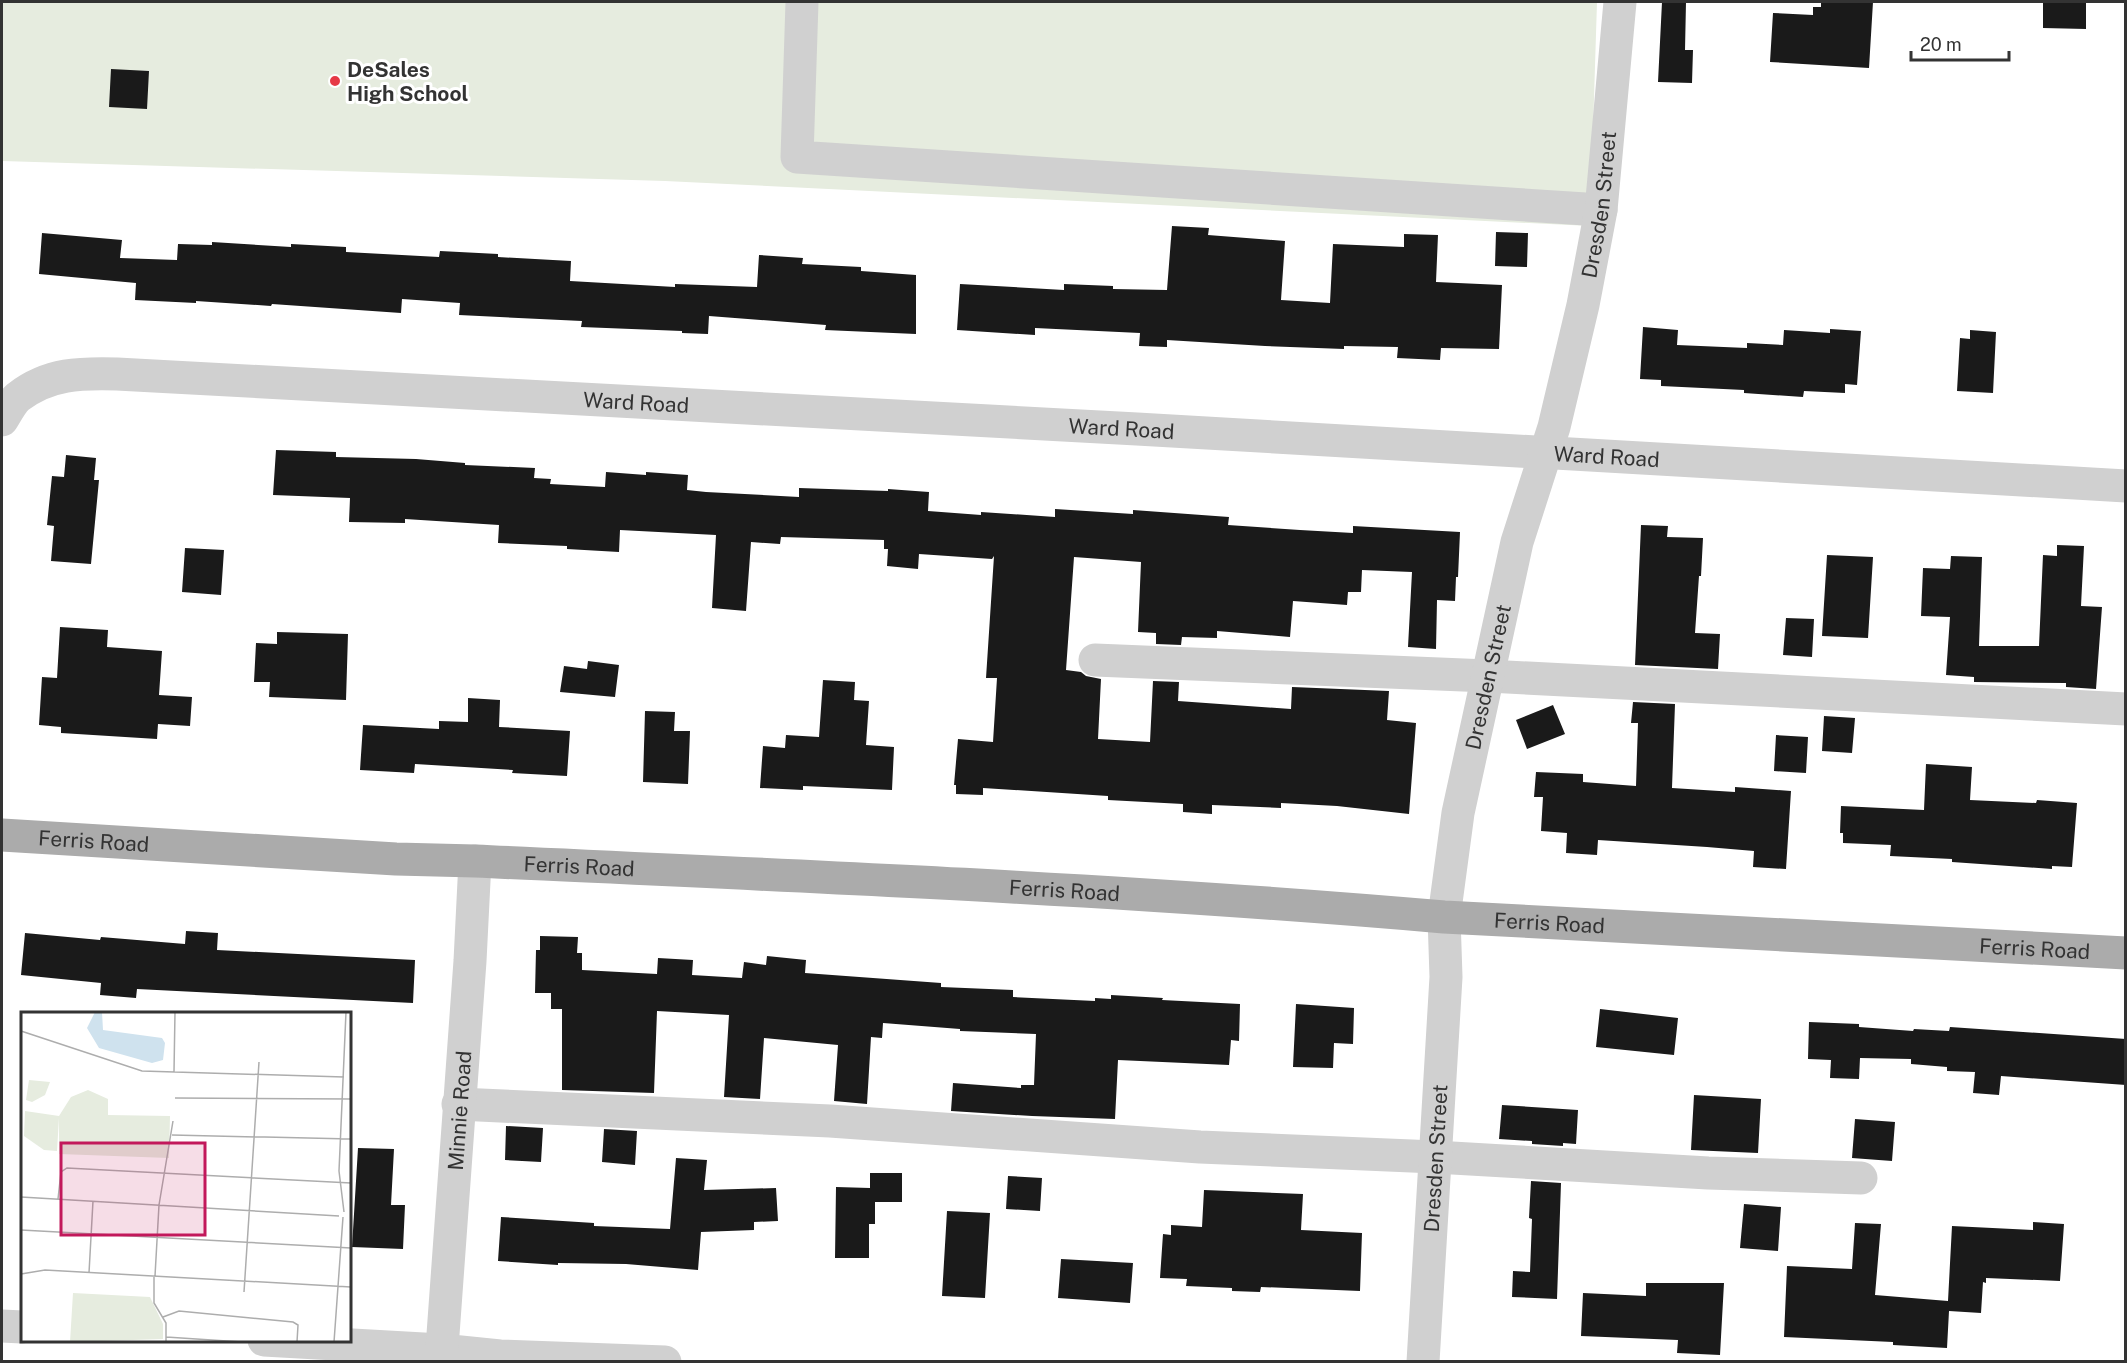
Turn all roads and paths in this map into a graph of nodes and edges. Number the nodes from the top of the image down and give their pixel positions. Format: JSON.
{"nodes":[{"id":1,"x":802,"y":2,"type":"edge"},
{"id":2,"x":1620,"y":2,"type":"edge"},
{"id":3,"x":1601,"y":210,"type":"junction"},
{"id":4,"x":2,"y":420,"type":"edge"},
{"id":5,"x":1544,"y":453,"type":"junction"},
{"id":6,"x":2126,"y":486,"type":"edge"},
{"id":7,"x":1095,"y":660,"type":"dead end"},
{"id":8,"x":1488,"y":676,"type":"junction"},
{"id":9,"x":2126,"y":709,"type":"edge"},
{"id":10,"x":2,"y":834,"type":"edge"},
{"id":11,"x":476,"y":861,"type":"junction"},
{"id":12,"x":1444,"y":917,"type":"junction"},
{"id":13,"x":2126,"y":953,"type":"edge"},
{"id":14,"x":458,"y":1104,"type":"junction"},
{"id":15,"x":1435,"y":1157,"type":"junction"},
{"id":16,"x":1861,"y":1178,"type":"dead end"},
{"id":17,"x":2,"y":1326,"type":"edge"},
{"id":18,"x":21,"y":1327,"type":"edge"},
{"id":19,"x":276,"y":1342,"type":"edge"},
{"id":20,"x":441,"y":1356,"type":"edge"},
{"id":21,"x":665,"y":1362,"type":"edge"},
{"id":22,"x":1423,"y":1362,"type":"edge"}],
"edges":[{"from":1,"to":3,"type":"street"},
{"from":2,"to":3,"type":"street","name":"Dresden Street"},
{"from":3,"to":5,"type":"street","name":"Dresden Street"},
{"from":4,"to":5,"type":"street","name":"Ward Road"},
{"from":5,"to":6,"type":"street","name":"Ward Road"},
{"from":5,"to":8,"type":"street","name":"Dresden Street"},
{"from":7,"to":8,"type":"street"},
{"from":8,"to":9,"type":"street"},
{"from":8,"to":12,"type":"street","name":"Dresden Street"},
{"from":10,"to":11,"type":"main road","name":"Ferris Road"},
{"from":11,"to":12,"type":"main road","name":"Ferris Road"},
{"from":11,"to":14,"type":"street","name":"Minnie Road"},
{"from":12,"to":13,"type":"main road","name":"Ferris Road"},
{"from":12,"to":15,"type":"street","name":"Dresden Street"},
{"from":14,"to":15,"type":"street"},
{"from":14,"to":20,"type":"street","name":"Minnie Road"},
{"from":15,"to":16,"type":"street"},
{"from":15,"to":22,"type":"street","name":"Dresden Street"},
{"from":17,"to":18,"type":"street"},
{"from":19,"to":20,"type":"street"},
{"from":20,"to":21,"type":"street"}]}
